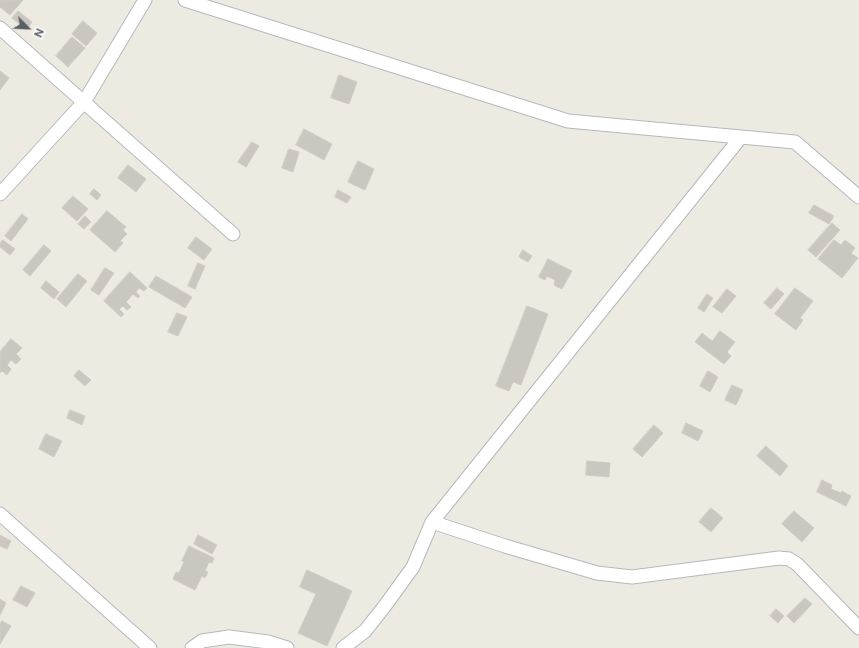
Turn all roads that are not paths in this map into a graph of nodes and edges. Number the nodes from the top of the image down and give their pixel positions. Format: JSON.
{"nodes":[{"id":1,"x":145,"y":0,"type":"edge"},
{"id":2,"x":185,"y":0,"type":"edge"},
{"id":3,"x":0,"y":28,"type":"edge"},
{"id":4,"x":84,"y":102,"type":"junction"},
{"id":5,"x":741,"y":137,"type":"junction"},
{"id":6,"x":0,"y":194,"type":"edge"},
{"id":7,"x":859,"y":197,"type":"edge"},
{"id":8,"x":234,"y":234,"type":"dead end"},
{"id":9,"x":0,"y":514,"type":"edge"},
{"id":10,"x":432,"y":522,"type":"junction"},
{"id":11,"x":859,"y":628,"type":"edge"},
{"id":12,"x":150,"y":648,"type":"edge"},
{"id":13,"x":192,"y":648,"type":"edge"},
{"id":14,"x":287,"y":648,"type":"edge"},
{"id":15,"x":343,"y":648,"type":"edge"}],
"edges":[{"from":1,"to":4,"type":"street"},
{"from":2,"to":5,"type":"street"},
{"from":3,"to":4,"type":"street"},
{"from":4,"to":6,"type":"street"},
{"from":4,"to":8,"type":"street"},
{"from":5,"to":7,"type":"street"},
{"from":5,"to":10,"type":"street"},
{"from":9,"to":12,"type":"street"},
{"from":10,"to":11,"type":"street"},
{"from":10,"to":15,"type":"street"},
{"from":13,"to":14,"type":"street"}]}
